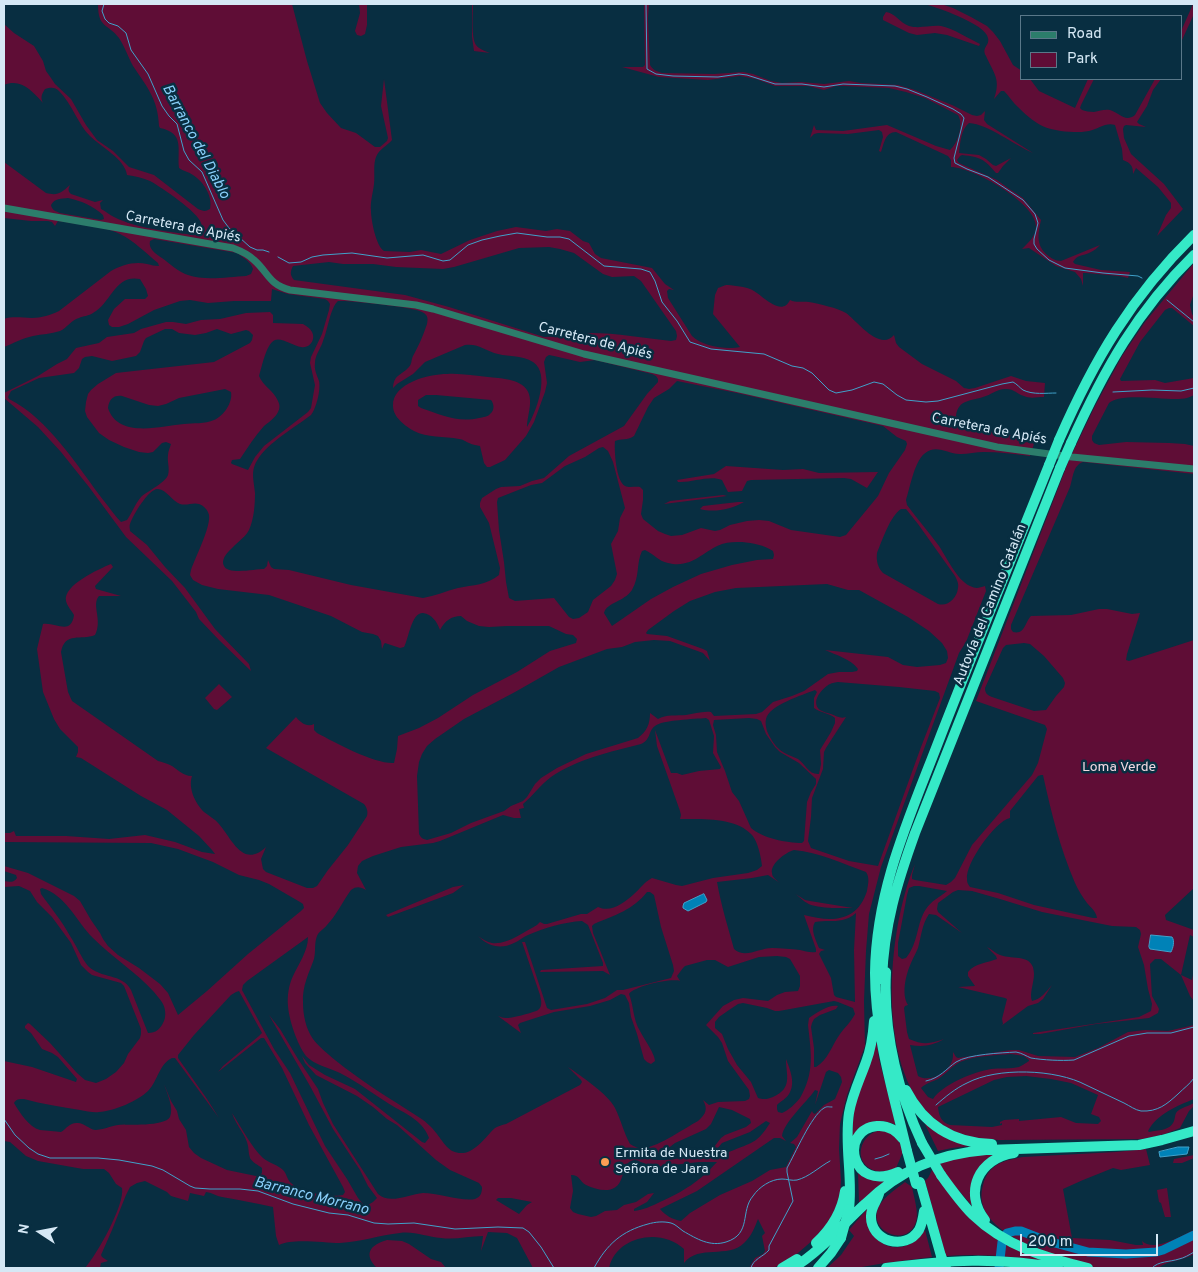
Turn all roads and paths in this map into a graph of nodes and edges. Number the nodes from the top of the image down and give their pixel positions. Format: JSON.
{"nodes":[{"id":1,"x":4,"y":208,"type":"edge"},
{"id":2,"x":1194,"y":235,"type":"edge"},
{"id":3,"x":1194,"y":254,"type":"edge"},
{"id":4,"x":1194,"y":469,"type":"edge"},
{"id":5,"x":915,"y":833,"type":"junction"},
{"id":6,"x":879,"y":998,"type":"junction"},
{"id":7,"x":894,"y":1061,"type":"junction"},
{"id":8,"x":850,"y":1107,"type":"junction"},
{"id":9,"x":1194,"y":1131,"type":"edge"},
{"id":10,"x":907,"y":1147,"type":"junction"},
{"id":11,"x":1020,"y":1148,"type":"junction"},
{"id":12,"x":1041,"y":1148,"type":"junction"},
{"id":13,"x":924,"y":1164,"type":"junction"},
{"id":14,"x":918,"y":1183,"type":"junction"},
{"id":15,"x":879,"y":1191,"type":"junction"},
{"id":16,"x":924,"y":1211,"type":"junction"},
{"id":17,"x":991,"y":1230,"type":"junction"},
{"id":18,"x":941,"y":1256,"type":"junction"},
{"id":19,"x":782,"y":1268,"type":"edge"},
{"id":20,"x":793,"y":1268,"type":"edge"},
{"id":21,"x":818,"y":1268,"type":"edge"},
{"id":22,"x":886,"y":1268,"type":"edge"},
{"id":23,"x":946,"y":1268,"type":"edge"},
{"id":24,"x":1058,"y":1268,"type":"edge"},
{"id":25,"x":1088,"y":1268,"type":"edge"}],
"edges":[{"from":1,"to":4,"type":"street","name":"Carretera de Apiés"},
{"from":2,"to":6,"type":"highway","name":"Autovía del Camino Catalán","bridge":true},
{"from":3,"to":5,"type":"highway","name":"Autovía del Camino Catalán","bridge":true},
{"from":5,"to":6,"type":"highway","name":"Autovía del Camino Catalán"},
{"from":5,"to":7,"type":"highway"},
{"from":6,"to":8,"type":"highway"},
{"from":6,"to":10,"type":"highway"},
{"from":7,"to":11,"type":"highway"},
{"from":7,"to":17,"type":"highway","bridge":true},
{"from":8,"to":19,"type":"highway"},
{"from":8,"to":21,"type":"highway","bridge":true},
{"from":9,"to":12,"type":"highway"},
{"from":10,"to":13,"type":"highway"},
{"from":10,"to":14,"type":"highway","bridge":true},
{"from":11,"to":12,"type":"highway"},
{"from":11,"to":13,"type":"highway"},
{"from":12,"to":17,"type":"highway"},
{"from":13,"to":15,"type":"highway"},
{"from":14,"to":16,"type":"highway"},
{"from":14,"to":18,"type":"highway"},
{"from":15,"to":16,"type":"highway"},
{"from":15,"to":20,"type":"highway"},
{"from":16,"to":18,"type":"highway"},
{"from":17,"to":25,"type":"highway"},
{"from":18,"to":23,"type":"highway","bridge":true},
{"from":22,"to":24,"type":"highway"}]}
